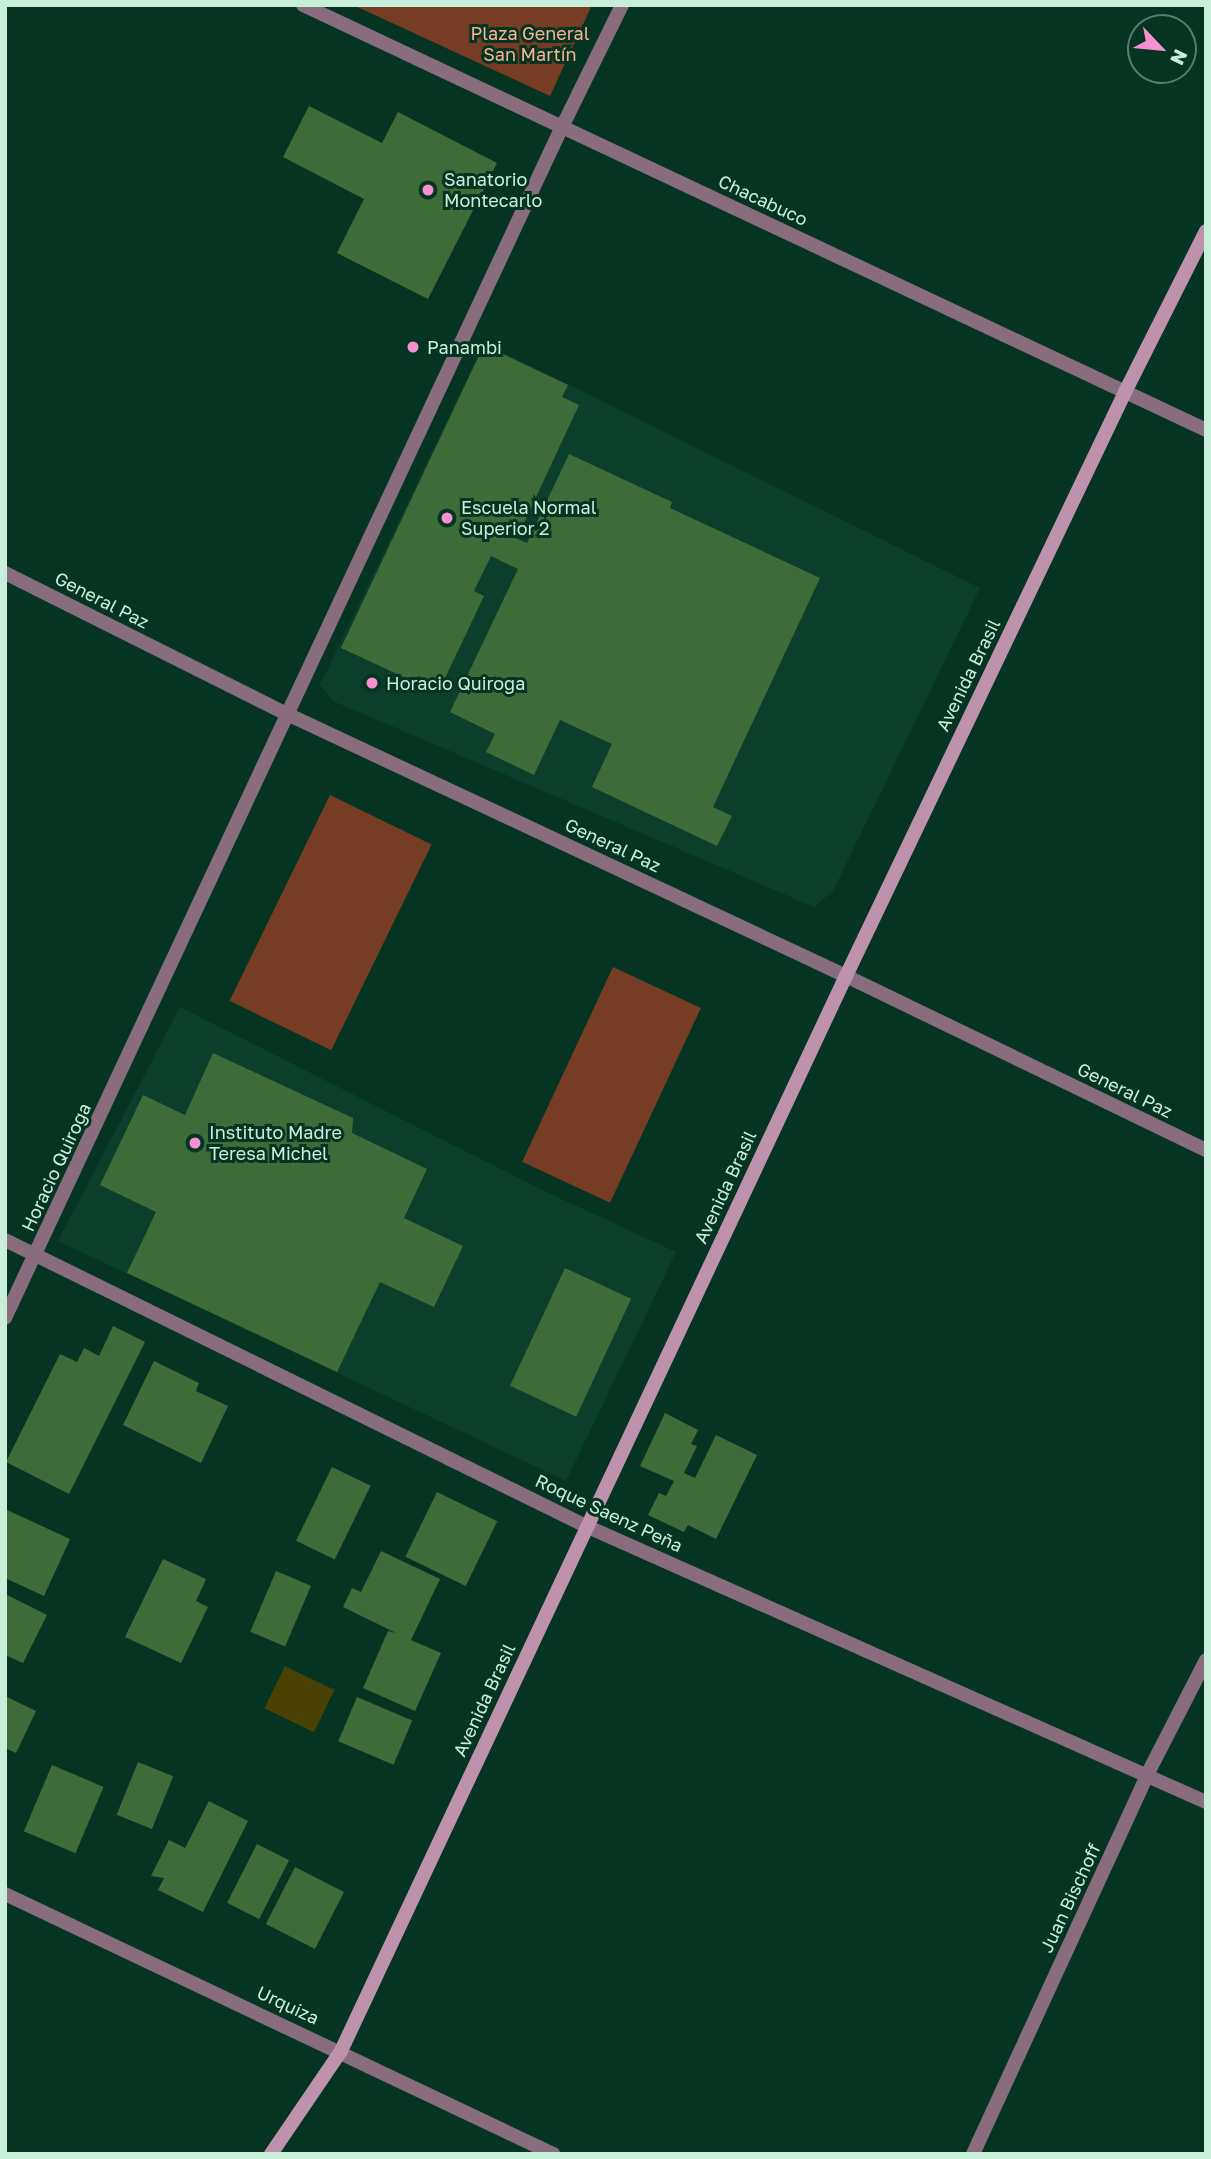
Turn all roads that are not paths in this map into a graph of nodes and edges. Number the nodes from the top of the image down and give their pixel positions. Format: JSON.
{"nodes":[{"id":1,"x":303,"y":5,"type":"edge"},
{"id":2,"x":622,"y":5,"type":"edge"},
{"id":3,"x":562,"y":127,"type":"junction"},
{"id":4,"x":1206,"y":231,"type":"edge"},
{"id":5,"x":1125,"y":391,"type":"junction"},
{"id":6,"x":1206,"y":430,"type":"edge"},
{"id":7,"x":5,"y":573,"type":"edge"},
{"id":8,"x":287,"y":714,"type":"junction"},
{"id":9,"x":846,"y":976,"type":"junction"},
{"id":10,"x":1206,"y":1150,"type":"edge"},
{"id":11,"x":5,"y":1240,"type":"edge"},
{"id":12,"x":36,"y":1254,"type":"junction"},
{"id":13,"x":5,"y":1318,"type":"edge"},
{"id":14,"x":586,"y":1526,"type":"junction"},
{"id":15,"x":1206,"y":1660,"type":"edge"},
{"id":16,"x":1148,"y":1773,"type":"junction"},
{"id":17,"x":1206,"y":1802,"type":"edge"},
{"id":18,"x":5,"y":1894,"type":"edge"},
{"id":19,"x":341,"y":2051,"type":"junction"},
{"id":20,"x":271,"y":2154,"type":"edge"},
{"id":21,"x":553,"y":2154,"type":"edge"},
{"id":22,"x":973,"y":2154,"type":"edge"}],
"edges":[{"from":1,"to":3,"type":"street","name":"Chacabuco"},
{"from":2,"to":3,"type":"street","name":"Horacio Quiroga"},
{"from":3,"to":5,"type":"street","name":"Chacabuco"},
{"from":3,"to":8,"type":"street","name":"Horacio Quiroga"},
{"from":4,"to":5,"type":"main road","name":"Avenida Brasil"},
{"from":5,"to":6,"type":"street","name":"Chacabuco"},
{"from":5,"to":9,"type":"main road","name":"Avenida Brasil"},
{"from":7,"to":8,"type":"street","name":"General Paz"},
{"from":8,"to":9,"type":"street","name":"General Paz"},
{"from":8,"to":12,"type":"street","name":"Horacio Quiroga"},
{"from":9,"to":10,"type":"street","name":"General Paz"},
{"from":9,"to":14,"type":"main road","name":"Avenida Brasil"},
{"from":11,"to":12,"type":"street","name":"Roque Saenz Peña"},
{"from":12,"to":13,"type":"street","name":"Horacio Quiroga"},
{"from":12,"to":14,"type":"street","name":"Roque Saenz Peña"},
{"from":14,"to":16,"type":"street","name":"Roque Saenz Peña"},
{"from":14,"to":19,"type":"main road","name":"Avenida Brasil"},
{"from":15,"to":16,"type":"street","name":"Juan Bischoff"},
{"from":16,"to":17,"type":"street","name":"Roque Saenz Peña"},
{"from":16,"to":22,"type":"street","name":"Juan Bischoff"},
{"from":18,"to":19,"type":"street","name":"Urquiza"},
{"from":19,"to":20,"type":"main road","name":"Avenida Brasil"},
{"from":19,"to":21,"type":"street","name":"Urquiza"}]}
